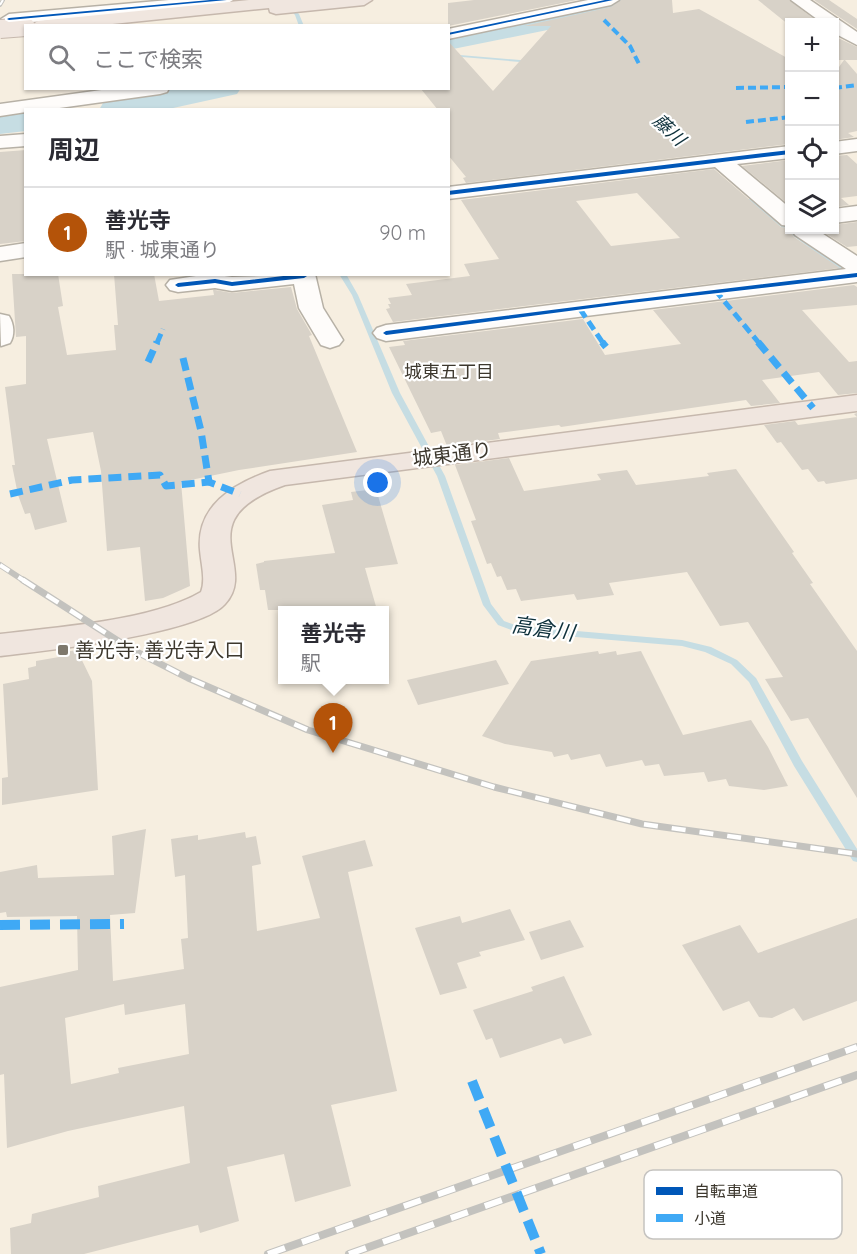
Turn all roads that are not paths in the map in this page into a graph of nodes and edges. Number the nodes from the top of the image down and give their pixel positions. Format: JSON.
{"nodes":[{"id":1,"x":18,"y":0,"type":"edge"},
{"id":2,"x":225,"y":0,"type":"edge"},
{"id":3,"x":298,"y":0,"type":"edge"},
{"id":4,"x":364,"y":0,"type":"edge"},
{"id":5,"x":611,"y":0,"type":"edge"},
{"id":6,"x":798,"y":0,"type":"edge"},
{"id":7,"x":824,"y":18,"type":"edge"},
{"id":8,"x":857,"y":22,"type":"edge"},
{"id":9,"x":40,"y":24,"type":"edge"},
{"id":10,"x":59,"y":24,"type":"edge"},
{"id":11,"x":126,"y":24,"type":"edge"},
{"id":12,"x":839,"y":24,"type":"edge"},
{"id":13,"x":24,"y":26,"type":"edge"},
{"id":14,"x":24,"y":27,"type":"edge"},
{"id":15,"x":839,"y":28,"type":"edge"},
{"id":16,"x":2,"y":29,"type":"edge"},
{"id":17,"x":24,"y":33,"type":"edge"},
{"id":18,"x":450,"y":34,"type":"edge"},
{"id":19,"x":857,"y":40,"type":"edge"},
{"id":20,"x":145,"y":90,"type":"edge"},
{"id":21,"x":0,"y":110,"type":"edge"},
{"id":22,"x":24,"y":140,"type":"edge"},
{"id":23,"x":0,"y":142,"type":"edge"},
{"id":24,"x":857,"y":145,"type":"edge"},
{"id":25,"x":839,"y":147,"type":"edge"},
{"id":26,"x":785,"y":152,"type":"edge"},
{"id":27,"x":716,"y":160,"type":"junction"},
{"id":28,"x":450,"y":193,"type":"edge"},
{"id":29,"x":857,"y":213,"type":"edge"},
{"id":30,"x":839,"y":215,"type":"edge"},
{"id":31,"x":785,"y":217,"type":"edge"},
{"id":32,"x":807,"y":234,"type":"edge"},
{"id":33,"x":24,"y":250,"type":"edge"},
{"id":34,"x":0,"y":254,"type":"edge"},
{"id":35,"x":851,"y":273,"type":"edge"},
{"id":36,"x":295,"y":276,"type":"edge"},
{"id":37,"x":303,"y":276,"type":"edge"},
{"id":38,"x":180,"y":280,"type":"edge"},
{"id":39,"x":170,"y":310,"type":"dead end"},
{"id":40,"x":386,"y":333,"type":"dead end"},
{"id":41,"x":330,"y":340,"type":"dead end"},
{"id":42,"x":857,"y":403,"type":"edge"},
{"id":43,"x":0,"y":645,"type":"edge"}],
"edges":[{"from":1,"to":16,"type":"street"},
{"from":2,"to":9,"type":"street"},
{"from":3,"to":10,"type":"highway"},
{"from":4,"to":11,"type":"highway"},
{"from":5,"to":18,"type":"street"},
{"from":6,"to":7,"type":"street"},
{"from":8,"to":12,"type":"street"},
{"from":13,"to":16,"type":"street"},
{"from":14,"to":16,"type":"highway","bridge":true},
{"from":15,"to":19,"type":"street"},
{"from":16,"to":17,"type":"highway"},
{"from":20,"to":21,"type":"street"},
{"from":22,"to":23,"type":"street"},
{"from":24,"to":25,"type":"street"},
{"from":26,"to":27,"type":"street"},
{"from":27,"to":28,"type":"street"},
{"from":27,"to":31,"type":"street"},
{"from":29,"to":30,"type":"street"},
{"from":32,"to":35,"type":"street"},
{"from":33,"to":34,"type":"street"},
{"from":35,"to":40,"type":"street"},
{"from":36,"to":38,"type":"street"},
{"from":37,"to":41,"type":"street"},
{"from":38,"to":39,"type":"street"},
{"from":42,"to":43,"type":"highway","name":"城東通り"}]}
